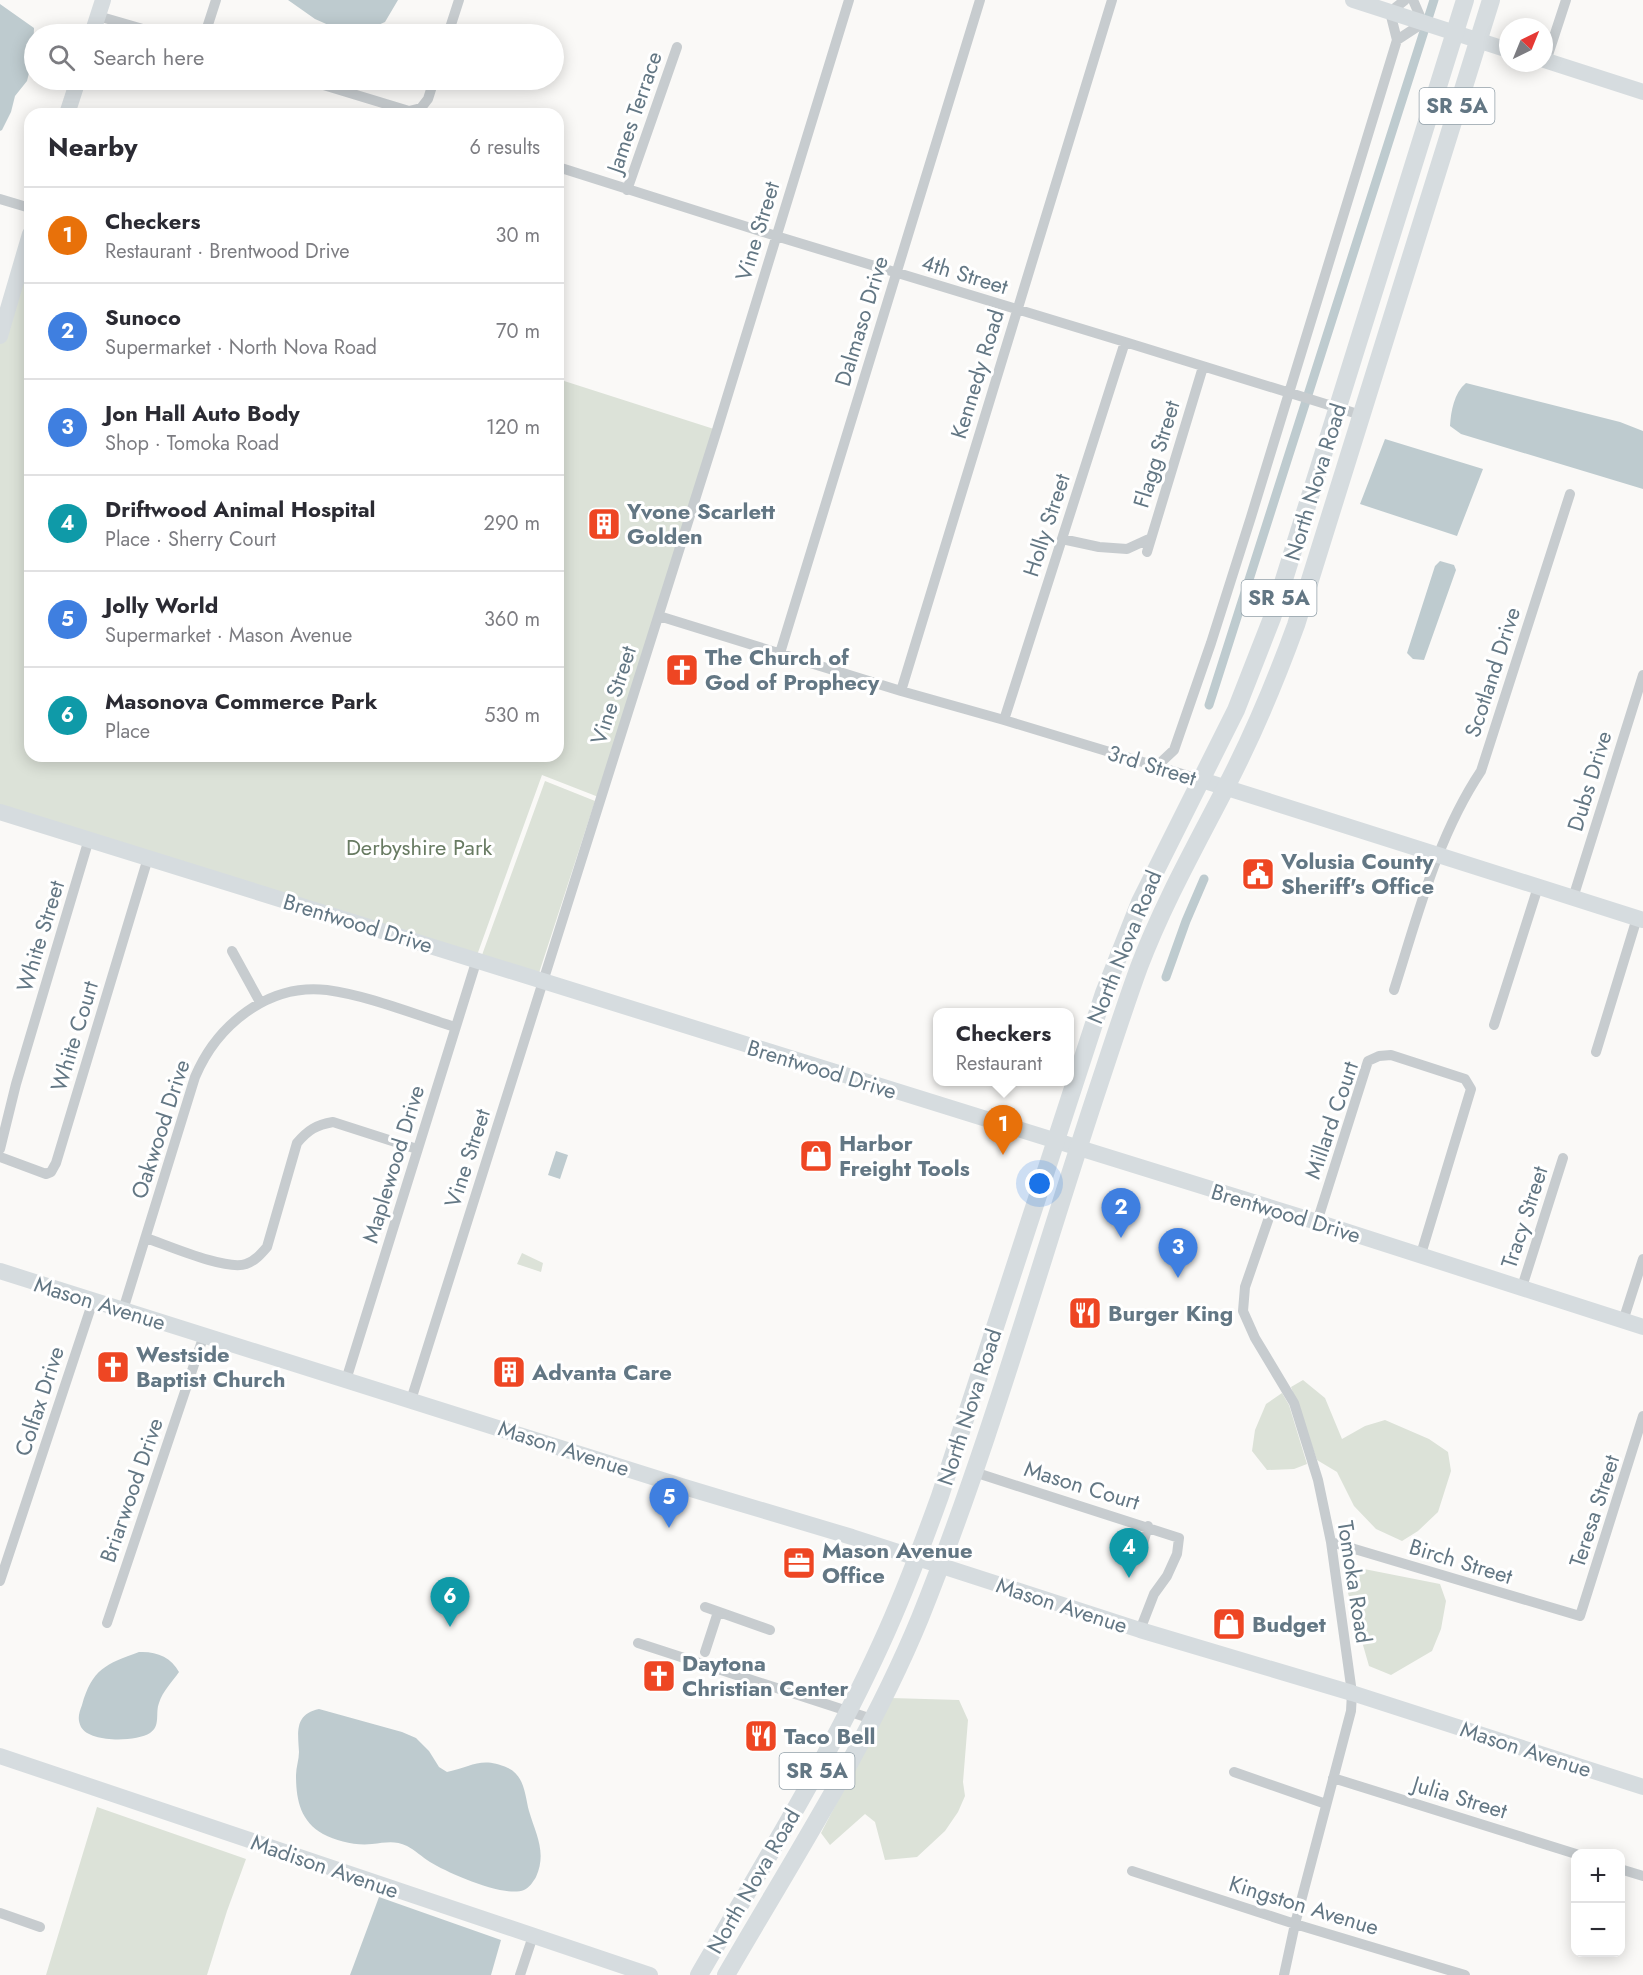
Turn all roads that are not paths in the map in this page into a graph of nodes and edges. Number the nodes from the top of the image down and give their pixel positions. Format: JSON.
{"nodes":[{"id":1,"x":216,"y":0,"type":"edge"},
{"id":2,"x":459,"y":0,"type":"edge"},
{"id":3,"x":849,"y":0,"type":"edge"},
{"id":4,"x":980,"y":0,"type":"edge"},
{"id":5,"x":1112,"y":0,"type":"edge"},
{"id":6,"x":1353,"y":0,"type":"edge"},
{"id":7,"x":1405,"y":0,"type":"edge"},
{"id":8,"x":1413,"y":0,"type":"edge"},
{"id":9,"x":1465,"y":0,"type":"edge"},
{"id":10,"x":1491,"y":0,"type":"edge"},
{"id":11,"x":1566,"y":0,"type":"edge"},
{"id":12,"x":100,"y":8,"type":"edge"},
{"id":13,"x":1390,"y":12,"type":"junction"},
{"id":14,"x":1423,"y":23,"type":"junction"},
{"id":15,"x":95,"y":24,"type":"edge"},
{"id":16,"x":137,"y":24,"type":"edge"},
{"id":17,"x":209,"y":24,"type":"edge"},
{"id":18,"x":451,"y":24,"type":"edge"},
{"id":19,"x":1454,"y":33,"type":"junction"},
{"id":20,"x":1553,"y":38,"type":"edge"},
{"id":21,"x":1397,"y":40,"type":"junction"},
{"id":22,"x":1478,"y":41,"type":"junction"},
{"id":23,"x":677,"y":47,"type":"dead end"},
{"id":24,"x":1499,"y":47,"type":"edge"},
{"id":25,"x":1553,"y":64,"type":"edge"},
{"id":26,"x":75,"y":90,"type":"edge"},
{"id":27,"x":340,"y":90,"type":"edge"},
{"id":28,"x":431,"y":90,"type":"edge"},
{"id":29,"x":1643,"y":92,"type":"edge"},
{"id":30,"x":69,"y":108,"type":"edge"},
{"id":31,"x":399,"y":108,"type":"edge"},
{"id":32,"x":421,"y":108,"type":"edge"},
{"id":33,"x":564,"y":169,"type":"edge"},
{"id":34,"x":627,"y":190,"type":"junction"},
{"id":35,"x":0,"y":199,"type":"edge"},
{"id":36,"x":24,"y":206,"type":"edge"},
{"id":37,"x":776,"y":236,"type":"junction"},
{"id":38,"x":24,"y":254,"type":"edge"},
{"id":39,"x":895,"y":273,"type":"junction"},
{"id":40,"x":1016,"y":310,"type":"junction"},
{"id":41,"x":0,"y":336,"type":"edge"},
{"id":42,"x":1125,"y":342,"type":"junction"},
{"id":43,"x":1203,"y":367,"type":"junction"},
{"id":44,"x":1288,"y":394,"type":"junction"},
{"id":45,"x":1332,"y":407,"type":"junction"},
{"id":46,"x":1361,"y":416,"type":"junction"},
{"id":47,"x":1570,"y":494,"type":"dead end"},
{"id":48,"x":1151,"y":538,"type":"junction"},
{"id":49,"x":1062,"y":539,"type":"junction"},
{"id":50,"x":1147,"y":552,"type":"dead end"},
{"id":51,"x":658,"y":616,"type":"junction"},
{"id":52,"x":780,"y":653,"type":"junction"},
{"id":53,"x":1643,"y":675,"type":"edge"},
{"id":54,"x":901,"y":691,"type":"junction"},
{"id":55,"x":1004,"y":720,"type":"junction"},
{"id":56,"x":1174,"y":750,"type":"junction"},
{"id":57,"x":1156,"y":767,"type":"junction"},
{"id":58,"x":1182,"y":775,"type":"junction"},
{"id":59,"x":1202,"y":780,"type":"junction"},
{"id":60,"x":1226,"y":787,"type":"junction"},
{"id":61,"x":0,"y":812,"type":"edge"},
{"id":62,"x":89,"y":839,"type":"junction"},
{"id":63,"x":1437,"y":855,"type":"junction"},
{"id":64,"x":148,"y":858,"type":"junction"},
{"id":65,"x":1538,"y":887,"type":"junction"},
{"id":66,"x":1573,"y":898,"type":"junction"},
{"id":67,"x":1640,"y":919,"type":"edge"},
{"id":68,"x":232,"y":951,"type":"dead end"},
{"id":69,"x":477,"y":959,"type":"junction"},
{"id":70,"x":544,"y":980,"type":"junction"},
{"id":71,"x":1394,"y":990,"type":"dead end"},
{"id":72,"x":260,"y":1002,"type":"junction"},
{"id":73,"x":1494,"y":1025,"type":"dead end"},
{"id":74,"x":455,"y":1027,"type":"junction"},
{"id":75,"x":1596,"y":1052,"type":"dead end"},
{"id":76,"x":1074,"y":1082,"type":"edge"},
{"id":77,"x":1073,"y":1086,"type":"edge"},
{"id":78,"x":1055,"y":1141,"type":"junction"},
{"id":79,"x":1078,"y":1148,"type":"junction"},
{"id":80,"x":0,"y":1149,"type":"edge"},
{"id":81,"x":417,"y":1149,"type":"junction"},
{"id":82,"x":0,"y":1157,"type":"edge"},
{"id":83,"x":1563,"y":1158,"type":"dead end"},
{"id":84,"x":1272,"y":1209,"type":"junction"},
{"id":85,"x":1317,"y":1222,"type":"junction"},
{"id":86,"x":146,"y":1238,"type":"junction"},
{"id":87,"x":1420,"y":1254,"type":"junction"},
{"id":88,"x":1643,"y":1258,"type":"edge"},
{"id":89,"x":0,"y":1271,"type":"edge"},
{"id":90,"x":1012,"y":1273,"type":"junction"},
{"id":91,"x":1522,"y":1287,"type":"junction"},
{"id":92,"x":93,"y":1301,"type":"junction"},
{"id":93,"x":123,"y":1310,"type":"junction"},
{"id":94,"x":1623,"y":1321,"type":"junction"},
{"id":95,"x":1022,"y":1322,"type":"junction"},
{"id":96,"x":1643,"y":1327,"type":"edge"},
{"id":97,"x":204,"y":1335,"type":"junction"},
{"id":98,"x":346,"y":1380,"type":"junction"},
{"id":99,"x":411,"y":1400,"type":"junction"},
{"id":100,"x":1643,"y":1416,"type":"edge"},
{"id":101,"x":1638,"y":1454,"type":"edge"},
{"id":102,"x":974,"y":1472,"type":"junction"},
{"id":103,"x":1148,"y":1526,"type":"junction"},
{"id":104,"x":1331,"y":1542,"type":"junction"},
{"id":105,"x":1141,"y":1551,"type":"dead end"},
{"id":106,"x":918,"y":1558,"type":"junction"},
{"id":107,"x":941,"y":1565,"type":"junction"},
{"id":108,"x":0,"y":1581,"type":"edge"},
{"id":109,"x":705,"y":1607,"type":"dead end"},
{"id":110,"x":718,"y":1612,"type":"junction"},
{"id":111,"x":1580,"y":1616,"type":"joint"},
{"id":112,"x":107,"y":1623,"type":"dead end"},
{"id":113,"x":770,"y":1630,"type":"dead end"},
{"id":114,"x":1140,"y":1630,"type":"junction"},
{"id":115,"x":638,"y":1643,"type":"dead end"},
{"id":116,"x":705,"y":1652,"type":"dead end"},
{"id":117,"x":1352,"y":1693,"type":"junction"},
{"id":118,"x":848,"y":1711,"type":"junction"},
{"id":119,"x":872,"y":1719,"type":"junction"},
{"id":120,"x":0,"y":1756,"type":"edge"},
{"id":121,"x":1234,"y":1772,"type":"dead end"},
{"id":122,"x":1333,"y":1778,"type":"junction"},
{"id":123,"x":1643,"y":1787,"type":"edge"},
{"id":124,"x":1326,"y":1804,"type":"junction"},
{"id":125,"x":773,"y":1847,"type":"junction"},
{"id":126,"x":1571,"y":1853,"type":"edge"},
{"id":127,"x":793,"y":1858,"type":"junction"},
{"id":128,"x":1132,"y":1871,"type":"dead end"},
{"id":129,"x":1625,"y":1871,"type":"edge"},
{"id":130,"x":1643,"y":1876,"type":"edge"},
{"id":131,"x":0,"y":1913,"type":"edge"},
{"id":132,"x":1295,"y":1923,"type":"junction"},
{"id":133,"x":40,"y":1927,"type":"dead end"},
{"id":134,"x":533,"y":1936,"type":"junction"},
{"id":135,"x":1436,"y":1970,"type":"edge"},
{"id":136,"x":519,"y":1975,"type":"edge"},
{"id":137,"x":650,"y":1975,"type":"edge"},
{"id":138,"x":699,"y":1975,"type":"edge"},
{"id":139,"x":726,"y":1975,"type":"edge"},
{"id":140,"x":1284,"y":1975,"type":"edge"},
{"id":141,"x":1465,"y":1975,"type":"edge"}],
"edges":[{"from":1,"to":17,"type":"street"},
{"from":2,"to":18,"type":"street"},
{"from":3,"to":37,"type":"street","name":"Vine Street"},
{"from":4,"to":39,"type":"street","name":"Dalmaso Drive"},
{"from":5,"to":40,"type":"street","name":"Kennedy Road"},
{"from":6,"to":13,"type":"street"},
{"from":7,"to":13,"type":"street"},
{"from":8,"to":14,"type":"street"},
{"from":9,"to":19,"type":"main road","name":"North Nova Road","number":"SR 5A"},
{"from":10,"to":22,"type":"main road","name":"North Nova Road","number":"SR 5A"},
{"from":11,"to":20,"type":"street"},
{"from":12,"to":15,"type":"street"},
{"from":12,"to":16,"type":"street"},
{"from":13,"to":14,"type":"street"},
{"from":13,"to":21,"type":"street"},
{"from":14,"to":19,"type":"street"},
{"from":14,"to":21,"type":"street"},
{"from":19,"to":22,"type":"street"},
{"from":19,"to":45,"type":"main road","name":"North Nova Road","number":"SR 5A"},
{"from":21,"to":44,"type":"street"},
{"from":22,"to":24,"type":"street"},
{"from":22,"to":46,"type":"main road","name":"North Nova Road","number":"SR 5A"},
{"from":23,"to":34,"type":"street","name":"James Terrace"},
{"from":25,"to":29,"type":"street"},
{"from":26,"to":30,"type":"street"},
{"from":27,"to":31,"type":"street"},
{"from":28,"to":32,"type":"street"},
{"from":33,"to":34,"type":"street","name":"4th Street"},
{"from":34,"to":37,"type":"street","name":"4th Street"},
{"from":35,"to":36,"type":"street"},
{"from":37,"to":39,"type":"street","name":"4th Street"},
{"from":37,"to":51,"type":"street","name":"Vine Street"},
{"from":38,"to":41,"type":"street"},
{"from":39,"to":40,"type":"street","name":"4th Street"},
{"from":39,"to":52,"type":"street","name":"Dalmaso Drive"},
{"from":40,"to":42,"type":"street","name":"4th Street"},
{"from":40,"to":54,"type":"street","name":"Kennedy Road"},
{"from":42,"to":43,"type":"street","name":"4th Street"},
{"from":42,"to":49,"type":"street","name":"Holly Street"},
{"from":43,"to":44,"type":"street","name":"4th Street"},
{"from":43,"to":48,"type":"street","name":"Flagg Street"},
{"from":44,"to":45,"type":"street","name":"4th Street"},
{"from":44,"to":56,"type":"street"},
{"from":45,"to":46,"type":"street","name":"4th Street"},
{"from":45,"to":59,"type":"main road","name":"North Nova Road","number":"SR 5A"},
{"from":46,"to":60,"type":"main road","name":"North Nova Road","number":"SR 5A"},
{"from":47,"to":63,"type":"street","name":"Scotland Drive"},
{"from":48,"to":49,"type":"street"},
{"from":48,"to":50,"type":"street","name":"Flagg Street"},
{"from":49,"to":55,"type":"street","name":"Holly Street"},
{"from":51,"to":52,"type":"street","name":"3rd Street"},
{"from":51,"to":70,"type":"street","name":"Vine Street"},
{"from":52,"to":54,"type":"street","name":"3rd Street"},
{"from":53,"to":66,"type":"street","name":"Dubs Drive"},
{"from":54,"to":55,"type":"street","name":"3rd Street"},
{"from":55,"to":57,"type":"street","name":"3rd Street"},
{"from":56,"to":57,"type":"street"},
{"from":56,"to":58,"type":"street"},
{"from":57,"to":58,"type":"street","name":"3rd Street"},
{"from":58,"to":59,"type":"street","name":"3rd Street"},
{"from":59,"to":60,"type":"street","name":"3rd Street"},
{"from":59,"to":76,"type":"main road","name":"North Nova Road","number":"SR 5A"},
{"from":60,"to":63,"type":"street","name":"3rd Street"},
{"from":60,"to":79,"type":"main road","name":"North Nova Road","number":"SR 5A"},
{"from":61,"to":62,"type":"street","name":"Brentwood Drive"},
{"from":62,"to":64,"type":"street","name":"Brentwood Drive"},
{"from":62,"to":80,"type":"street","name":"White Street"},
{"from":63,"to":65,"type":"street","name":"3rd Street"},
{"from":63,"to":71,"type":"street","name":"Scotland Drive"},
{"from":64,"to":69,"type":"street","name":"Brentwood Drive"},
{"from":64,"to":82,"type":"street","name":"White Court"},
{"from":65,"to":66,"type":"street","name":"3rd Street"},
{"from":65,"to":73,"type":"street"},
{"from":66,"to":67,"type":"street","name":"3rd Street"},
{"from":67,"to":75,"type":"street"},
{"from":68,"to":72,"type":"street"},
{"from":69,"to":70,"type":"street","name":"Brentwood Drive"},
{"from":69,"to":74,"type":"street","name":"Maplewood Drive"},
{"from":70,"to":78,"type":"street","name":"Brentwood Drive"},
{"from":70,"to":99,"type":"street","name":"Vine Street"},
{"from":72,"to":74,"type":"street","name":"Oakwood Drive"},
{"from":72,"to":86,"type":"street","name":"Oakwood Drive"},
{"from":74,"to":81,"type":"street","name":"Maplewood Drive"},
{"from":77,"to":78,"type":"main road","name":"North Nova Road","number":"SR 5A"},
{"from":78,"to":79,"type":"street","name":"Brentwood Drive"},
{"from":78,"to":90,"type":"main road","name":"North Nova Road","number":"SR 5A"},
{"from":79,"to":84,"type":"street","name":"Brentwood Drive"},
{"from":79,"to":95,"type":"main road","name":"North Nova Road","number":"SR 5A"},
{"from":81,"to":86,"type":"street"},
{"from":81,"to":98,"type":"street","name":"Maplewood Drive"},
{"from":83,"to":91,"type":"street","name":"Tracy Street"},
{"from":84,"to":85,"type":"street","name":"Brentwood Drive"},
{"from":84,"to":104,"type":"street","name":"Tomoka Road"},
{"from":85,"to":87,"type":"street","name":"Brentwood Drive"},
{"from":85,"to":87,"type":"street","name":"Millard Court"},
{"from":86,"to":93,"type":"street","name":"Oakwood Drive"},
{"from":87,"to":91,"type":"street","name":"Brentwood Drive"},
{"from":88,"to":94,"type":"street"},
{"from":89,"to":92,"type":"street","name":"Mason Avenue"},
{"from":90,"to":95,"type":"main road"},
{"from":90,"to":106,"type":"main road","name":"North Nova Road","number":"SR 5A"},
{"from":91,"to":94,"type":"street","name":"Brentwood Drive"},
{"from":92,"to":93,"type":"street","name":"Mason Avenue"},
{"from":92,"to":108,"type":"street","name":"Colfax Drive"},
{"from":93,"to":97,"type":"street","name":"Mason Avenue"},
{"from":94,"to":96,"type":"street","name":"Brentwood Drive"},
{"from":95,"to":102,"type":"main road","name":"North Nova Road","number":"SR 5A"},
{"from":97,"to":98,"type":"street","name":"Mason Avenue"},
{"from":97,"to":112,"type":"street","name":"Briarwood Drive"},
{"from":98,"to":99,"type":"street","name":"Mason Avenue"},
{"from":99,"to":106,"type":"street","name":"Mason Avenue"},
{"from":100,"to":101,"type":"street","name":"Teresa Street"},
{"from":101,"to":111,"type":"street","name":"Teresa Street"},
{"from":102,"to":103,"type":"street","name":"Mason Court"},
{"from":102,"to":107,"type":"main road","name":"North Nova Road","number":"SR 5A"},
{"from":103,"to":105,"type":"street"},
{"from":103,"to":114,"type":"street","name":"Mason Court"},
{"from":104,"to":111,"type":"street","name":"Birch Street"},
{"from":104,"to":117,"type":"street","name":"Tomoka Road"},
{"from":106,"to":107,"type":"street","name":"Mason Avenue"},
{"from":106,"to":118,"type":"main road","name":"North Nova Road","number":"SR 5A"},
{"from":107,"to":114,"type":"street","name":"Mason Avenue"},
{"from":107,"to":119,"type":"main road","name":"North Nova Road","number":"SR 5A"},
{"from":109,"to":110,"type":"street"},
{"from":110,"to":113,"type":"street"},
{"from":110,"to":116,"type":"street"},
{"from":114,"to":117,"type":"street","name":"Mason Avenue"},
{"from":115,"to":118,"type":"street"},
{"from":117,"to":122,"type":"street","name":"Tomoka Road"},
{"from":117,"to":123,"type":"street","name":"Mason Avenue"},
{"from":118,"to":119,"type":"street"},
{"from":118,"to":125,"type":"main road","name":"North Nova Road","number":"SR 5A"},
{"from":119,"to":127,"type":"main road","name":"North Nova Road","number":"SR 5A"},
{"from":120,"to":134,"type":"street","name":"Madison Avenue"},
{"from":121,"to":124,"type":"street"},
{"from":122,"to":124,"type":"street","name":"Tomoka Road"},
{"from":122,"to":126,"type":"street","name":"Julia Street"},
{"from":124,"to":132,"type":"street","name":"Tomoka Road"},
{"from":125,"to":127,"type":"street"},
{"from":125,"to":138,"type":"main road","name":"North Nova Road","number":"SR 5A"},
{"from":127,"to":139,"type":"main road","name":"North Nova Road","number":"SR 5A"},
{"from":128,"to":132,"type":"street","name":"Kingston Avenue"},
{"from":129,"to":130,"type":"street"},
{"from":131,"to":133,"type":"street"},
{"from":132,"to":135,"type":"street","name":"Kingston Avenue"},
{"from":132,"to":140,"type":"street","name":"Tomoka Road"},
{"from":134,"to":136,"type":"street"},
{"from":134,"to":137,"type":"street","name":"Madison Avenue"},
{"from":135,"to":141,"type":"street","name":"Kingston Avenue"}]}
